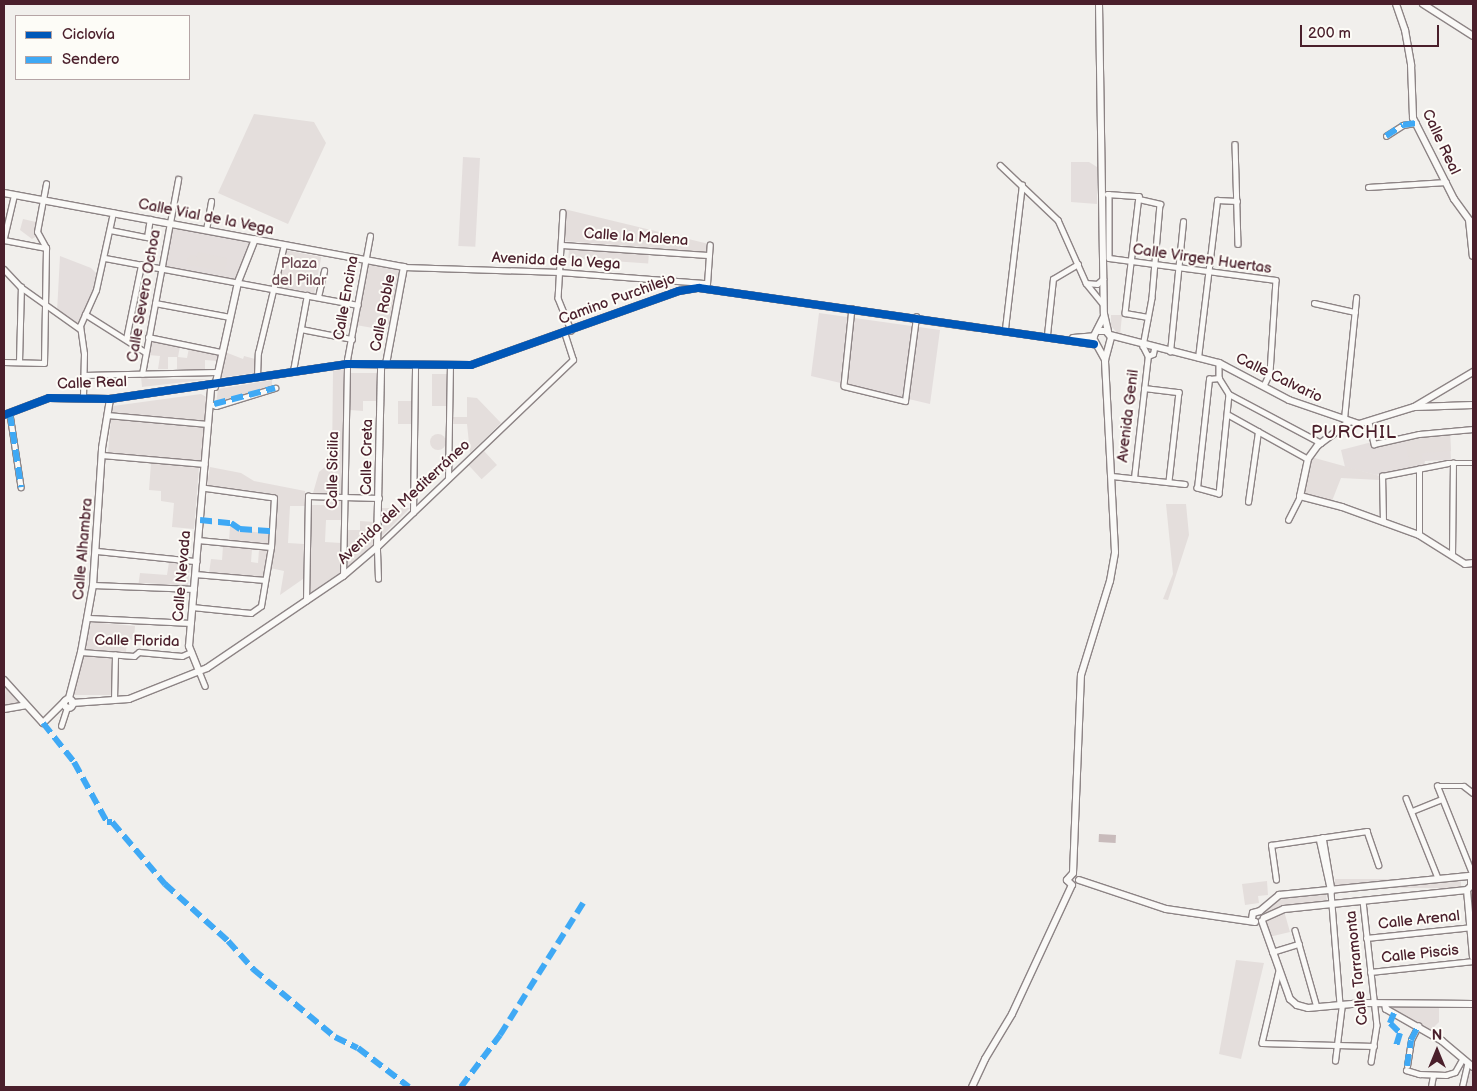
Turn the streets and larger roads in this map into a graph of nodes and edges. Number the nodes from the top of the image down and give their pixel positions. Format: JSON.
{"nodes":[{"id":1,"x":1099,"y":4,"type":"edge"},
{"id":2,"x":1396,"y":4,"type":"edge"},
{"id":3,"x":1423,"y":4,"type":"edge"},
{"id":4,"x":1473,"y":36,"type":"edge"},
{"id":5,"x":1416,"y":123,"type":"junction"},
{"id":6,"x":1386,"y":136,"type":"dead end"},
{"id":7,"x":1235,"y":144,"type":"dead end"},
{"id":8,"x":1000,"y":165,"type":"dead end"},
{"id":9,"x":178,"y":179,"type":"dead end"},
{"id":10,"x":1446,"y":182,"type":"junction"},
{"id":11,"x":46,"y":184,"type":"dead end"},
{"id":12,"x":1022,"y":185,"type":"junction"},
{"id":13,"x":1368,"y":187,"type":"dead end"},
{"id":14,"x":4,"y":193,"type":"edge"},
{"id":15,"x":1105,"y":194,"type":"junction"},
{"id":16,"x":14,"y":195,"type":"junction"},
{"id":17,"x":1139,"y":197,"type":"junction"},
{"id":18,"x":43,"y":200,"type":"junction"},
{"id":19,"x":211,"y":201,"type":"dead end"},
{"id":20,"x":1237,"y":201,"type":"junction"},
{"id":21,"x":1106,"y":209,"type":"junction"},
{"id":22,"x":113,"y":212,"type":"junction"},
{"id":23,"x":563,"y":212,"type":"dead end"},
{"id":24,"x":150,"y":219,"type":"junction"},
{"id":25,"x":1183,"y":222,"type":"dead end"},
{"id":26,"x":170,"y":223,"type":"junction"},
{"id":27,"x":110,"y":230,"type":"junction"},
{"id":28,"x":206,"y":230,"type":"junction"},
{"id":29,"x":370,"y":236,"type":"dead end"},
{"id":30,"x":1472,"y":238,"type":"edge"},
{"id":31,"x":4,"y":239,"type":"edge"},
{"id":32,"x":255,"y":239,"type":"junction"},
{"id":33,"x":284,"y":244,"type":"junction"},
{"id":34,"x":1238,"y":244,"type":"dead end"},
{"id":35,"x":561,"y":245,"type":"junction"},
{"id":36,"x":710,"y":245,"type":"dead end"},
{"id":37,"x":46,"y":248,"type":"junction"},
{"id":38,"x":710,"y":255,"type":"junction"},
{"id":39,"x":1473,"y":256,"type":"edge"},
{"id":40,"x":106,"y":258,"type":"junction"},
{"id":41,"x":366,"y":260,"type":"junction"},
{"id":42,"x":1133,"y":261,"type":"junction"},
{"id":43,"x":1078,"y":264,"type":"junction"},
{"id":44,"x":1155,"y":264,"type":"junction"},
{"id":45,"x":141,"y":265,"type":"junction"},
{"id":46,"x":1179,"y":266,"type":"junction"},
{"id":47,"x":404,"y":267,"type":"junction"},
{"id":48,"x":162,"y":268,"type":"junction"},
{"id":49,"x":4,"y":269,"type":"edge"},
{"id":50,"x":1208,"y":270,"type":"junction"},
{"id":51,"x":324,"y":271,"type":"dead end"},
{"id":52,"x":559,"y":272,"type":"junction"},
{"id":53,"x":1104,"y":278,"type":"junction"},
{"id":54,"x":676,"y":280,"type":"junction"},
{"id":55,"x":238,"y":282,"type":"junction"},
{"id":56,"x":1086,"y":283,"type":"junction"},
{"id":57,"x":695,"y":285,"type":"junction"},
{"id":58,"x":707,"y":285,"type":"junction"},
{"id":59,"x":21,"y":287,"type":"junction"},
{"id":60,"x":272,"y":289,"type":"junction"},
{"id":61,"x":678,"y":290,"type":"junction"},
{"id":62,"x":307,"y":295,"type":"junction"},
{"id":63,"x":318,"y":297,"type":"junction"},
{"id":64,"x":1356,"y":298,"type":"dead end"},
{"id":65,"x":155,"y":303,"type":"junction"},
{"id":66,"x":1314,"y":303,"type":"dead end"},
{"id":67,"x":358,"y":305,"type":"junction"},
{"id":68,"x":45,"y":306,"type":"junction"},
{"id":69,"x":1104,"y":306,"type":"junction"},
{"id":70,"x":852,"y":308,"type":"junction"},
{"id":71,"x":1354,"y":312,"type":"junction"},
{"id":72,"x":85,"y":314,"type":"junction"},
{"id":73,"x":1104,"y":314,"type":"junction"},
{"id":74,"x":230,"y":317,"type":"junction"},
{"id":75,"x":916,"y":317,"type":"junction"},
{"id":76,"x":1148,"y":317,"type":"junction"},
{"id":77,"x":80,"y":329,"type":"junction"},
{"id":78,"x":301,"y":329,"type":"junction"},
{"id":79,"x":1005,"y":329,"type":"junction"},
{"id":80,"x":571,"y":330,"type":"junction"},
{"id":81,"x":564,"y":333,"type":"junction"},
{"id":82,"x":1096,"y":333,"type":"junction"},
{"id":83,"x":1109,"y":333,"type":"junction"},
{"id":84,"x":1047,"y":335,"type":"junction"},
{"id":85,"x":148,"y":337,"type":"junction"},
{"id":86,"x":1062,"y":338,"type":"junction"},
{"id":87,"x":126,"y":339,"type":"junction"},
{"id":88,"x":352,"y":339,"type":"junction"},
{"id":89,"x":1123,"y":340,"type":"junction"},
{"id":90,"x":1109,"y":345,"type":"junction"},
{"id":91,"x":1096,"y":346,"type":"junction"},
{"id":92,"x":1143,"y":346,"type":"junction"},
{"id":93,"x":1154,"y":349,"type":"junction"},
{"id":94,"x":146,"y":352,"type":"junction"},
{"id":95,"x":221,"y":352,"type":"junction"},
{"id":96,"x":1170,"y":352,"type":"junction"},
{"id":97,"x":1148,"y":356,"type":"junction"},
{"id":98,"x":1198,"y":358,"type":"junction"},
{"id":99,"x":1105,"y":360,"type":"junction"},
{"id":100,"x":4,"y":362,"type":"edge"},
{"id":101,"x":19,"y":362,"type":"junction"},
{"id":102,"x":1219,"y":363,"type":"junction"},
{"id":103,"x":347,"y":364,"type":"junction"},
{"id":104,"x":384,"y":364,"type":"junction"},
{"id":105,"x":415,"y":365,"type":"junction"},
{"id":106,"x":450,"y":366,"type":"junction"},
{"id":107,"x":293,"y":371,"type":"junction"},
{"id":108,"x":216,"y":372,"type":"junction"},
{"id":109,"x":1473,"y":372,"type":"edge"},
{"id":110,"x":142,"y":374,"type":"junction"},
{"id":111,"x":84,"y":375,"type":"junction"},
{"id":112,"x":257,"y":377,"type":"junction"},
{"id":113,"x":1220,"y":378,"type":"junction"},
{"id":114,"x":215,"y":384,"type":"junction"},
{"id":115,"x":1264,"y":386,"type":"junction"},
{"id":116,"x":275,"y":388,"type":"dead end"},
{"id":117,"x":1144,"y":388,"type":"junction"},
{"id":118,"x":1230,"y":394,"type":"junction"},
{"id":119,"x":83,"y":397,"type":"junction"},
{"id":120,"x":110,"y":399,"type":"junction"},
{"id":121,"x":212,"y":404,"type":"junction"},
{"id":122,"x":1426,"y":404,"type":"junction"},
{"id":123,"x":1473,"y":405,"type":"edge"},
{"id":124,"x":7,"y":414,"type":"edge"},
{"id":125,"x":107,"y":415,"type":"junction"},
{"id":126,"x":1229,"y":416,"type":"junction"},
{"id":127,"x":1346,"y":421,"type":"junction"},
{"id":128,"x":1369,"y":422,"type":"junction"},
{"id":129,"x":208,"y":424,"type":"junction"},
{"id":130,"x":1473,"y":429,"type":"edge"},
{"id":131,"x":1258,"y":432,"type":"junction"},
{"id":132,"x":209,"y":434,"type":"junction"},
{"id":133,"x":1321,"y":443,"type":"junction"},
{"id":134,"x":102,"y":455,"type":"junction"},
{"id":135,"x":1308,"y":459,"type":"junction"},
{"id":136,"x":1453,"y":463,"type":"junction"},
{"id":137,"x":1473,"y":463,"type":"edge"},
{"id":138,"x":204,"y":464,"type":"junction"},
{"id":139,"x":1419,"y":469,"type":"junction"},
{"id":140,"x":1112,"y":476,"type":"junction"},
{"id":141,"x":1134,"y":478,"type":"junction"},
{"id":142,"x":448,"y":480,"type":"junction"},
{"id":143,"x":1170,"y":481,"type":"junction"},
{"id":144,"x":1185,"y":484,"type":"dead end"},
{"id":145,"x":22,"y":487,"type":"dead end"},
{"id":146,"x":203,"y":488,"type":"junction"},
{"id":147,"x":1300,"y":496,"type":"junction"},
{"id":148,"x":345,"y":497,"type":"junction"},
{"id":149,"x":378,"y":498,"type":"junction"},
{"id":150,"x":1248,"y":502,"type":"dead end"},
{"id":151,"x":413,"y":513,"type":"junction"},
{"id":152,"x":1288,"y":520,"type":"dead end"},
{"id":153,"x":1383,"y":522,"type":"junction"},
{"id":154,"x":1419,"y":535,"type":"junction"},
{"id":155,"x":198,"y":540,"type":"junction"},
{"id":156,"x":271,"y":547,"type":"junction"},
{"id":157,"x":377,"y":547,"type":"junction"},
{"id":158,"x":97,"y":551,"type":"junction"},
{"id":159,"x":1452,"y":556,"type":"junction"},
{"id":160,"x":196,"y":561,"type":"junction"},
{"id":161,"x":1473,"y":564,"type":"edge"},
{"id":162,"x":195,"y":574,"type":"junction"},
{"id":163,"x":343,"y":576,"type":"junction"},
{"id":164,"x":265,"y":580,"type":"junction"},
{"id":165,"x":378,"y":580,"type":"dead end"},
{"id":166,"x":93,"y":585,"type":"junction"},
{"id":167,"x":194,"y":589,"type":"junction"},
{"id":168,"x":306,"y":601,"type":"junction"},
{"id":169,"x":192,"y":607,"type":"junction"},
{"id":170,"x":88,"y":618,"type":"junction"},
{"id":171,"x":191,"y":623,"type":"junction"},
{"id":172,"x":81,"y":652,"type":"junction"},
{"id":173,"x":191,"y":652,"type":"junction"},
{"id":174,"x":115,"y":655,"type":"junction"},
{"id":175,"x":199,"y":671,"type":"junction"},
{"id":176,"x":4,"y":680,"type":"edge"},
{"id":177,"x":204,"y":686,"type":"dead end"},
{"id":178,"x":114,"y":700,"type":"junction"},
{"id":179,"x":68,"y":703,"type":"junction"},
{"id":180,"x":26,"y":705,"type":"junction"},
{"id":181,"x":4,"y":709,"type":"edge"},
{"id":182,"x":61,"y":726,"type":"dead end"},
{"id":183,"x":1473,"y":793,"type":"edge"},
{"id":184,"x":1406,"y":798,"type":"dead end"},
{"id":185,"x":1442,"y":798,"type":"junction"},
{"id":186,"x":1412,"y":810,"type":"junction"},
{"id":187,"x":1321,"y":838,"type":"junction"},
{"id":188,"x":1379,"y":865,"type":"dead end"},
{"id":189,"x":1073,"y":873,"type":"junction"},
{"id":190,"x":1472,"y":876,"type":"edge"},
{"id":191,"x":1463,"y":877,"type":"junction"},
{"id":192,"x":1438,"y":878,"type":"junction"},
{"id":193,"x":1079,"y":880,"type":"junction"},
{"id":194,"x":1276,"y":880,"type":"dead end"},
{"id":195,"x":1072,"y":885,"type":"junction"},
{"id":196,"x":1465,"y":890,"type":"junction"},
{"id":197,"x":1331,"y":892,"type":"junction"},
{"id":198,"x":1363,"y":901,"type":"junction"},
{"id":199,"x":1332,"y":904,"type":"junction"},
{"id":200,"x":1260,"y":910,"type":"junction"},
{"id":201,"x":1256,"y":921,"type":"junction"},
{"id":202,"x":1472,"y":927,"type":"edge"},
{"id":203,"x":1295,"y":930,"type":"dead end"},
{"id":204,"x":1366,"y":938,"type":"junction"},
{"id":205,"x":1299,"y":944,"type":"junction"},
{"id":206,"x":1272,"y":952,"type":"junction"},
{"id":207,"x":1473,"y":957,"type":"edge"},
{"id":208,"x":1473,"y":961,"type":"edge"},
{"id":209,"x":1278,"y":971,"type":"junction"},
{"id":210,"x":1370,"y":972,"type":"junction"},
{"id":211,"x":1341,"y":1004,"type":"junction"},
{"id":212,"x":1375,"y":1004,"type":"junction"},
{"id":213,"x":1384,"y":1004,"type":"junction"},
{"id":214,"x":1473,"y":1004,"type":"edge"},
{"id":215,"x":1317,"y":1007,"type":"junction"},
{"id":216,"x":1420,"y":1027,"type":"junction"},
{"id":217,"x":1339,"y":1045,"type":"junction"},
{"id":218,"x":1374,"y":1046,"type":"junction"},
{"id":219,"x":1335,"y":1061,"type":"dead end"},
{"id":220,"x":1371,"y":1062,"type":"dead end"},
{"id":221,"x":1467,"y":1064,"type":"edge"},
{"id":222,"x":1433,"y":1076,"type":"junction"},
{"id":223,"x":972,"y":1087,"type":"edge"},
{"id":224,"x":1431,"y":1087,"type":"edge"},
{"id":225,"x":1462,"y":1087,"type":"edge"}],
"edges":[{"from":1,"to":15,"type":"street"},
{"from":2,"to":5,"type":"street","name":"Calle Real"},
{"from":3,"to":4,"type":"street"},
{"from":5,"to":6,"type":"street"},
{"from":5,"to":10,"type":"street","name":"Calle Real"},
{"from":7,"to":20,"type":"street"},
{"from":8,"to":12,"type":"street"},
{"from":9,"to":26,"type":"street","name":"Calle Severo Ochoa"},
{"from":10,"to":13,"type":"street"},
{"from":10,"to":30,"type":"street","name":"Calle Real"},
{"from":11,"to":18,"type":"street"},
{"from":12,"to":43,"type":"street"},
{"from":12,"to":79,"type":"street"},
{"from":14,"to":16,"type":"street","name":"Calle Vial de la Vega"},
{"from":15,"to":17,"type":"street"},
{"from":15,"to":21,"type":"street"},
{"from":16,"to":18,"type":"street","name":"Calle Vial de la Vega"},
{"from":16,"to":31,"type":"street"},
{"from":17,"to":42,"type":"street"},
{"from":17,"to":44,"type":"street"},
{"from":18,"to":22,"type":"street","name":"Calle Vial de la Vega"},
{"from":18,"to":37,"type":"street"},
{"from":19,"to":28,"type":"street"},
{"from":20,"to":34,"type":"street"},
{"from":20,"to":50,"type":"street"},
{"from":21,"to":42,"type":"street","name":"Calle Virgen Huertas"},
{"from":21,"to":53,"type":"street"},
{"from":22,"to":24,"type":"street","name":"Calle Vial de la Vega"},
{"from":22,"to":27,"type":"street"},
{"from":23,"to":35,"type":"street"},
{"from":24,"to":26,"type":"street","name":"Calle Vial de la Vega"},
{"from":24,"to":27,"type":"street"},
{"from":25,"to":46,"type":"street"},
{"from":26,"to":28,"type":"street","name":"Calle Vial de la Vega"},
{"from":26,"to":48,"type":"street","name":"Calle Severo Ochoa"},
{"from":27,"to":40,"type":"street"},
{"from":28,"to":32,"type":"street","name":"Calle Vial de la Vega"},
{"from":29,"to":41,"type":"street","name":"Calle Encina"},
{"from":30,"to":39,"type":"street","name":"Calle Real"},
{"from":31,"to":37,"type":"street"},
{"from":32,"to":33,"type":"street","name":"Calle Vial de la Vega"},
{"from":32,"to":55,"type":"street"},
{"from":33,"to":41,"type":"street","name":"Calle Vial de la Vega"},
{"from":33,"to":60,"type":"street"},
{"from":35,"to":38,"type":"street","name":"Calle la Malena"},
{"from":35,"to":52,"type":"street"},
{"from":36,"to":38,"type":"street","name":"Calle la Malena"},
{"from":37,"to":68,"type":"street"},
{"from":38,"to":58,"type":"street","name":"Calle la Malena"},
{"from":40,"to":45,"type":"street"},
{"from":40,"to":72,"type":"street"},
{"from":41,"to":47,"type":"street","name":"Calle Vial de la Vega"},
{"from":41,"to":67,"type":"street","name":"Calle Encina"},
{"from":42,"to":44,"type":"street","name":"Calle Virgen Huertas"},
{"from":42,"to":76,"type":"street"},
{"from":43,"to":56,"type":"street"},
{"from":43,"to":84,"type":"street"},
{"from":44,"to":46,"type":"street","name":"Calle Virgen Huertas"},
{"from":44,"to":76,"type":"street"},
{"from":45,"to":48,"type":"street"},
{"from":45,"to":87,"type":"street"},
{"from":46,"to":50,"type":"street","name":"Calle Virgen Huertas"},
{"from":46,"to":96,"type":"street"},
{"from":47,"to":52,"type":"street","name":"Avenida de la Vega"},
{"from":47,"to":104,"type":"street","name":"Calle Roble"},
{"from":48,"to":55,"type":"street"},
{"from":48,"to":65,"type":"street","name":"Calle Severo Ochoa"},
{"from":49,"to":59,"type":"street"},
{"from":50,"to":98,"type":"street"},
{"from":50,"to":115,"type":"street","name":"Calle Virgen Huertas"},
{"from":51,"to":63,"type":"street"},
{"from":52,"to":54,"type":"street","name":"Avenida de la Vega"},
{"from":52,"to":80,"type":"street"},
{"from":53,"to":56,"type":"street"},
{"from":53,"to":69,"type":"street"},
{"from":54,"to":57,"type":"street","name":"Avenida de la Vega"},
{"from":54,"to":61,"type":"street"},
{"from":55,"to":60,"type":"street"},
{"from":55,"to":74,"type":"street"},
{"from":56,"to":69,"type":"street"},
{"from":57,"to":58,"type":"street","name":"Camino Purchilejo"},
{"from":57,"to":61,"type":"street","name":"Camino Purchilejo"},
{"from":58,"to":70,"type":"street","name":"Camino Purchilejo"},
{"from":59,"to":68,"type":"street"},
{"from":59,"to":101,"type":"street"},
{"from":60,"to":62,"type":"street"},
{"from":60,"to":112,"type":"street"},
{"from":61,"to":80,"type":"street","name":"Camino Purchilejo"},
{"from":62,"to":63,"type":"street"},
{"from":62,"to":78,"type":"street"},
{"from":63,"to":67,"type":"street"},
{"from":64,"to":71,"type":"street"},
{"from":65,"to":74,"type":"street"},
{"from":65,"to":85,"type":"street","name":"Calle Severo Ochoa"},
{"from":66,"to":71,"type":"street"},
{"from":67,"to":88,"type":"street","name":"Calle Encina"},
{"from":68,"to":77,"type":"street"},
{"from":68,"to":101,"type":"street"},
{"from":69,"to":73,"type":"street"},
{"from":70,"to":75,"type":"street","name":"Camino Purchilejo"},
{"from":70,"to":75,"type":"street"},
{"from":71,"to":127,"type":"street"},
{"from":72,"to":77,"type":"street"},
{"from":72,"to":87,"type":"street"},
{"from":73,"to":82,"type":"street"},
{"from":73,"to":83,"type":"street"},
{"from":74,"to":95,"type":"street"},
{"from":75,"to":79,"type":"street","name":"Camino Purchilejo"},
{"from":76,"to":92,"type":"street"},
{"from":77,"to":111,"type":"street"},
{"from":78,"to":88,"type":"street"},
{"from":78,"to":107,"type":"street"},
{"from":79,"to":84,"type":"street","name":"Camino Purchilejo"},
{"from":80,"to":81,"type":"street","name":"Camino Purchilejo"},
{"from":81,"to":106,"type":"street","name":"Camino Purchilejo"},
{"from":81,"to":142,"type":"street","name":"Avenida del Mediterráneo"},
{"from":82,"to":83,"type":"street","name":"Camino Purchilejo"},
{"from":82,"to":86,"type":"street","name":"Camino Purchilejo"},
{"from":82,"to":91,"type":"street"},
{"from":83,"to":89,"type":"street","name":"Calle Calvario"},
{"from":83,"to":90,"type":"street"},
{"from":84,"to":86,"type":"street","name":"Camino Purchilejo"},
{"from":85,"to":94,"type":"street","name":"Calle Severo Ochoa"},
{"from":85,"to":95,"type":"street"},
{"from":86,"to":91,"type":"street","name":"Camino Purchilejo"},
{"from":87,"to":94,"type":"street"},
{"from":88,"to":103,"type":"street","name":"Calle Encina"},
{"from":89,"to":90,"type":"street","name":"Calle Calvario"},
{"from":89,"to":92,"type":"street","name":"Calle Calvario"},
{"from":90,"to":91,"type":"street","name":"Camino Purchilejo"},
{"from":90,"to":99,"type":"street"},
{"from":91,"to":99,"type":"street"},
{"from":92,"to":93,"type":"street","name":"Calle Calvario"},
{"from":92,"to":97,"type":"street","name":"Avenida Genil"},
{"from":93,"to":96,"type":"street","name":"Calle Calvario"},
{"from":93,"to":97,"type":"street","name":"Avenida Genil"},
{"from":94,"to":110,"type":"street","name":"Calle Severo Ochoa"},
{"from":95,"to":108,"type":"street"},
{"from":96,"to":98,"type":"street","name":"Calle Calvario"},
{"from":97,"to":117,"type":"street","name":"Avenida Genil"},
{"from":98,"to":102,"type":"street","name":"Calle Calvario"},
{"from":99,"to":140,"type":"street"},
{"from":100,"to":101,"type":"street"},
{"from":102,"to":113,"type":"street"},
{"from":102,"to":115,"type":"street","name":"Calle Calvario"},
{"from":103,"to":104,"type":"street","name":"Camino Purchilejo"},
{"from":103,"to":107,"type":"street","name":"Camino Purchilejo"},
{"from":103,"to":148,"type":"street","name":"Calle Sicilia"},
{"from":104,"to":105,"type":"street","name":"Camino Purchilejo"},
{"from":104,"to":149,"type":"street","name":"Calle Creta"},
{"from":105,"to":106,"type":"street","name":"Camino Purchilejo"},
{"from":105,"to":151,"type":"street"},
{"from":106,"to":142,"type":"street"},
{"from":107,"to":112,"type":"street","name":"Camino Purchilejo"},
{"from":108,"to":110,"type":"street"},
{"from":108,"to":114,"type":"street"},
{"from":109,"to":122,"type":"street","name":"Calle Calvario"},
{"from":110,"to":111,"type":"street"},
{"from":111,"to":119,"type":"street"},
{"from":112,"to":114,"type":"street","name":"Camino Purchilejo"},
{"from":113,"to":118,"type":"street"},
{"from":113,"to":126,"type":"street"},
{"from":114,"to":120,"type":"street","name":"Calle Real"},
{"from":114,"to":121,"type":"street"},
{"from":115,"to":127,"type":"street","name":"Calle Calvario"},
{"from":116,"to":121,"type":"street"},
{"from":117,"to":141,"type":"street","name":"Avenida Genil"},
{"from":117,"to":143,"type":"street"},
{"from":118,"to":126,"type":"street"},
{"from":118,"to":133,"type":"street"},
{"from":119,"to":120,"type":"street","name":"Calle Real"},
{"from":119,"to":124,"type":"street","name":"Calle Real"},
{"from":120,"to":125,"type":"street","name":"Calle Alhambra"},
{"from":121,"to":129,"type":"street"},
{"from":121,"to":132,"type":"street"},
{"from":122,"to":123,"type":"street"},
{"from":122,"to":128,"type":"street","name":"Calle Calvario"},
{"from":124,"to":145,"type":"street"},
{"from":125,"to":129,"type":"street"},
{"from":125,"to":134,"type":"street","name":"Calle Alhambra"},
{"from":126,"to":131,"type":"street"},
{"from":127,"to":128,"type":"street","name":"Calle Calvario"},
{"from":127,"to":133,"type":"street"},
{"from":128,"to":130,"type":"street"},
{"from":129,"to":132,"type":"street"},
{"from":131,"to":135,"type":"street"},
{"from":131,"to":150,"type":"street"},
{"from":132,"to":138,"type":"street","name":"Calle Nevada"},
{"from":133,"to":135,"type":"street"},
{"from":134,"to":138,"type":"street"},
{"from":134,"to":158,"type":"street","name":"Calle Alhambra"},
{"from":135,"to":147,"type":"street"},
{"from":136,"to":137,"type":"street"},
{"from":136,"to":139,"type":"street"},
{"from":136,"to":159,"type":"street"},
{"from":138,"to":146,"type":"street","name":"Calle Nevada"},
{"from":139,"to":153,"type":"street"},
{"from":139,"to":154,"type":"street"},
{"from":140,"to":141,"type":"street"},
{"from":140,"to":189,"type":"street"},
{"from":141,"to":143,"type":"street"},
{"from":142,"to":151,"type":"street","name":"Avenida del Mediterráneo"},
{"from":143,"to":144,"type":"street"},
{"from":146,"to":155,"type":"street","name":"Calle Nevada"},
{"from":146,"to":156,"type":"street"},
{"from":147,"to":152,"type":"street"},
{"from":147,"to":153,"type":"street"},
{"from":148,"to":149,"type":"street"},
{"from":148,"to":163,"type":"street","name":"Calle Sicilia"},
{"from":148,"to":168,"type":"street"},
{"from":149,"to":157,"type":"street","name":"Calle Creta"},
{"from":151,"to":157,"type":"street","name":"Avenida del Mediterráneo"},
{"from":153,"to":154,"type":"street"},
{"from":154,"to":159,"type":"street"},
{"from":155,"to":156,"type":"street"},
{"from":155,"to":160,"type":"street","name":"Calle Nevada"},
{"from":156,"to":164,"type":"street"},
{"from":157,"to":163,"type":"street","name":"Avenida del Mediterráneo"},
{"from":157,"to":165,"type":"street","name":"Calle Creta"},
{"from":158,"to":160,"type":"street"},
{"from":158,"to":166,"type":"street","name":"Calle Alhambra"},
{"from":159,"to":161,"type":"street"},
{"from":160,"to":162,"type":"street","name":"Calle Nevada"},
{"from":162,"to":164,"type":"street"},
{"from":162,"to":167,"type":"street","name":"Calle Nevada"},
{"from":163,"to":168,"type":"street","name":"Avenida del Mediterráneo"},
{"from":164,"to":169,"type":"street"},
{"from":166,"to":167,"type":"street"},
{"from":166,"to":170,"type":"street","name":"Calle Alhambra"},
{"from":167,"to":169,"type":"street","name":"Calle Nevada"},
{"from":168,"to":175,"type":"street","name":"Avenida del Mediterráneo"},
{"from":169,"to":171,"type":"street","name":"Calle Nevada"},
{"from":170,"to":171,"type":"street"},
{"from":170,"to":172,"type":"street","name":"Calle Alhambra"},
{"from":171,"to":173,"type":"street","name":"Calle Nevada"},
{"from":172,"to":174,"type":"street","name":"Calle Florida"},
{"from":172,"to":179,"type":"street","name":"Calle Alhambra"},
{"from":173,"to":174,"type":"street","name":"Calle Florida"},
{"from":173,"to":175,"type":"street","name":"Calle Nevada"},
{"from":174,"to":178,"type":"street"},
{"from":175,"to":177,"type":"street","name":"Calle Nevada"},
{"from":175,"to":178,"type":"street","name":"Avenida del Mediterráneo"},
{"from":176,"to":180,"type":"street"},
{"from":178,"to":179,"type":"street","name":"Avenida del Mediterráneo"},
{"from":179,"to":180,"type":"street"},
{"from":179,"to":182,"type":"street"},
{"from":180,"to":181,"type":"street"},
{"from":183,"to":185,"type":"street"},
{"from":184,"to":186,"type":"street"},
{"from":185,"to":186,"type":"street"},
{"from":185,"to":190,"type":"street"},
{"from":186,"to":192,"type":"street"},
{"from":187,"to":188,"type":"street"},
{"from":187,"to":194,"type":"street"},
{"from":187,"to":197,"type":"street"},
{"from":189,"to":193,"type":"street"},
{"from":189,"to":195,"type":"street"},
{"from":190,"to":191,"type":"street"},
{"from":190,"to":196,"type":"street"},
{"from":191,"to":192,"type":"street"},
{"from":191,"to":196,"type":"street"},
{"from":192,"to":197,"type":"street"},
{"from":193,"to":195,"type":"street"},
{"from":193,"to":201,"type":"street"},
{"from":195,"to":223,"type":"street"},
{"from":196,"to":198,"type":"street"},
{"from":196,"to":202,"type":"street"},
{"from":197,"to":199,"type":"street"},
{"from":197,"to":200,"type":"street"},
{"from":198,"to":199,"type":"street"},
{"from":198,"to":204,"type":"street","name":"Calle Tarramonta"},
{"from":199,"to":201,"type":"street"},
{"from":199,"to":211,"type":"street"},
{"from":200,"to":201,"type":"street"},
{"from":200,"to":201,"type":"street"},
{"from":201,"to":206,"type":"street"},
{"from":202,"to":204,"type":"street","name":"Calle Arenal"},
{"from":202,"to":207,"type":"street"},
{"from":203,"to":205,"type":"street"},
{"from":204,"to":210,"type":"street","name":"Calle Tarramonta"},
{"from":205,"to":206,"type":"street"},
{"from":205,"to":215,"type":"street"},
{"from":206,"to":209,"type":"street"},
{"from":208,"to":210,"type":"street","name":"Calle Piscis"},
{"from":209,"to":215,"type":"street"},
{"from":209,"to":217,"type":"street"},
{"from":210,"to":212,"type":"street","name":"Calle Tarramonta"},
{"from":211,"to":212,"type":"street"},
{"from":211,"to":215,"type":"street"},
{"from":211,"to":217,"type":"street"},
{"from":212,"to":213,"type":"street"},
{"from":212,"to":218,"type":"street","name":"Calle Tarramonta"},
{"from":213,"to":214,"type":"street"},
{"from":213,"to":216,"type":"street"},
{"from":216,"to":221,"type":"street"},
{"from":216,"to":222,"type":"street"},
{"from":217,"to":218,"type":"street"},
{"from":217,"to":219,"type":"street"},
{"from":218,"to":220,"type":"street","name":"Calle Tarramonta"},
{"from":221,"to":222,"type":"street"},
{"from":221,"to":225,"type":"street"},
{"from":222,"to":224,"type":"street"}]}
